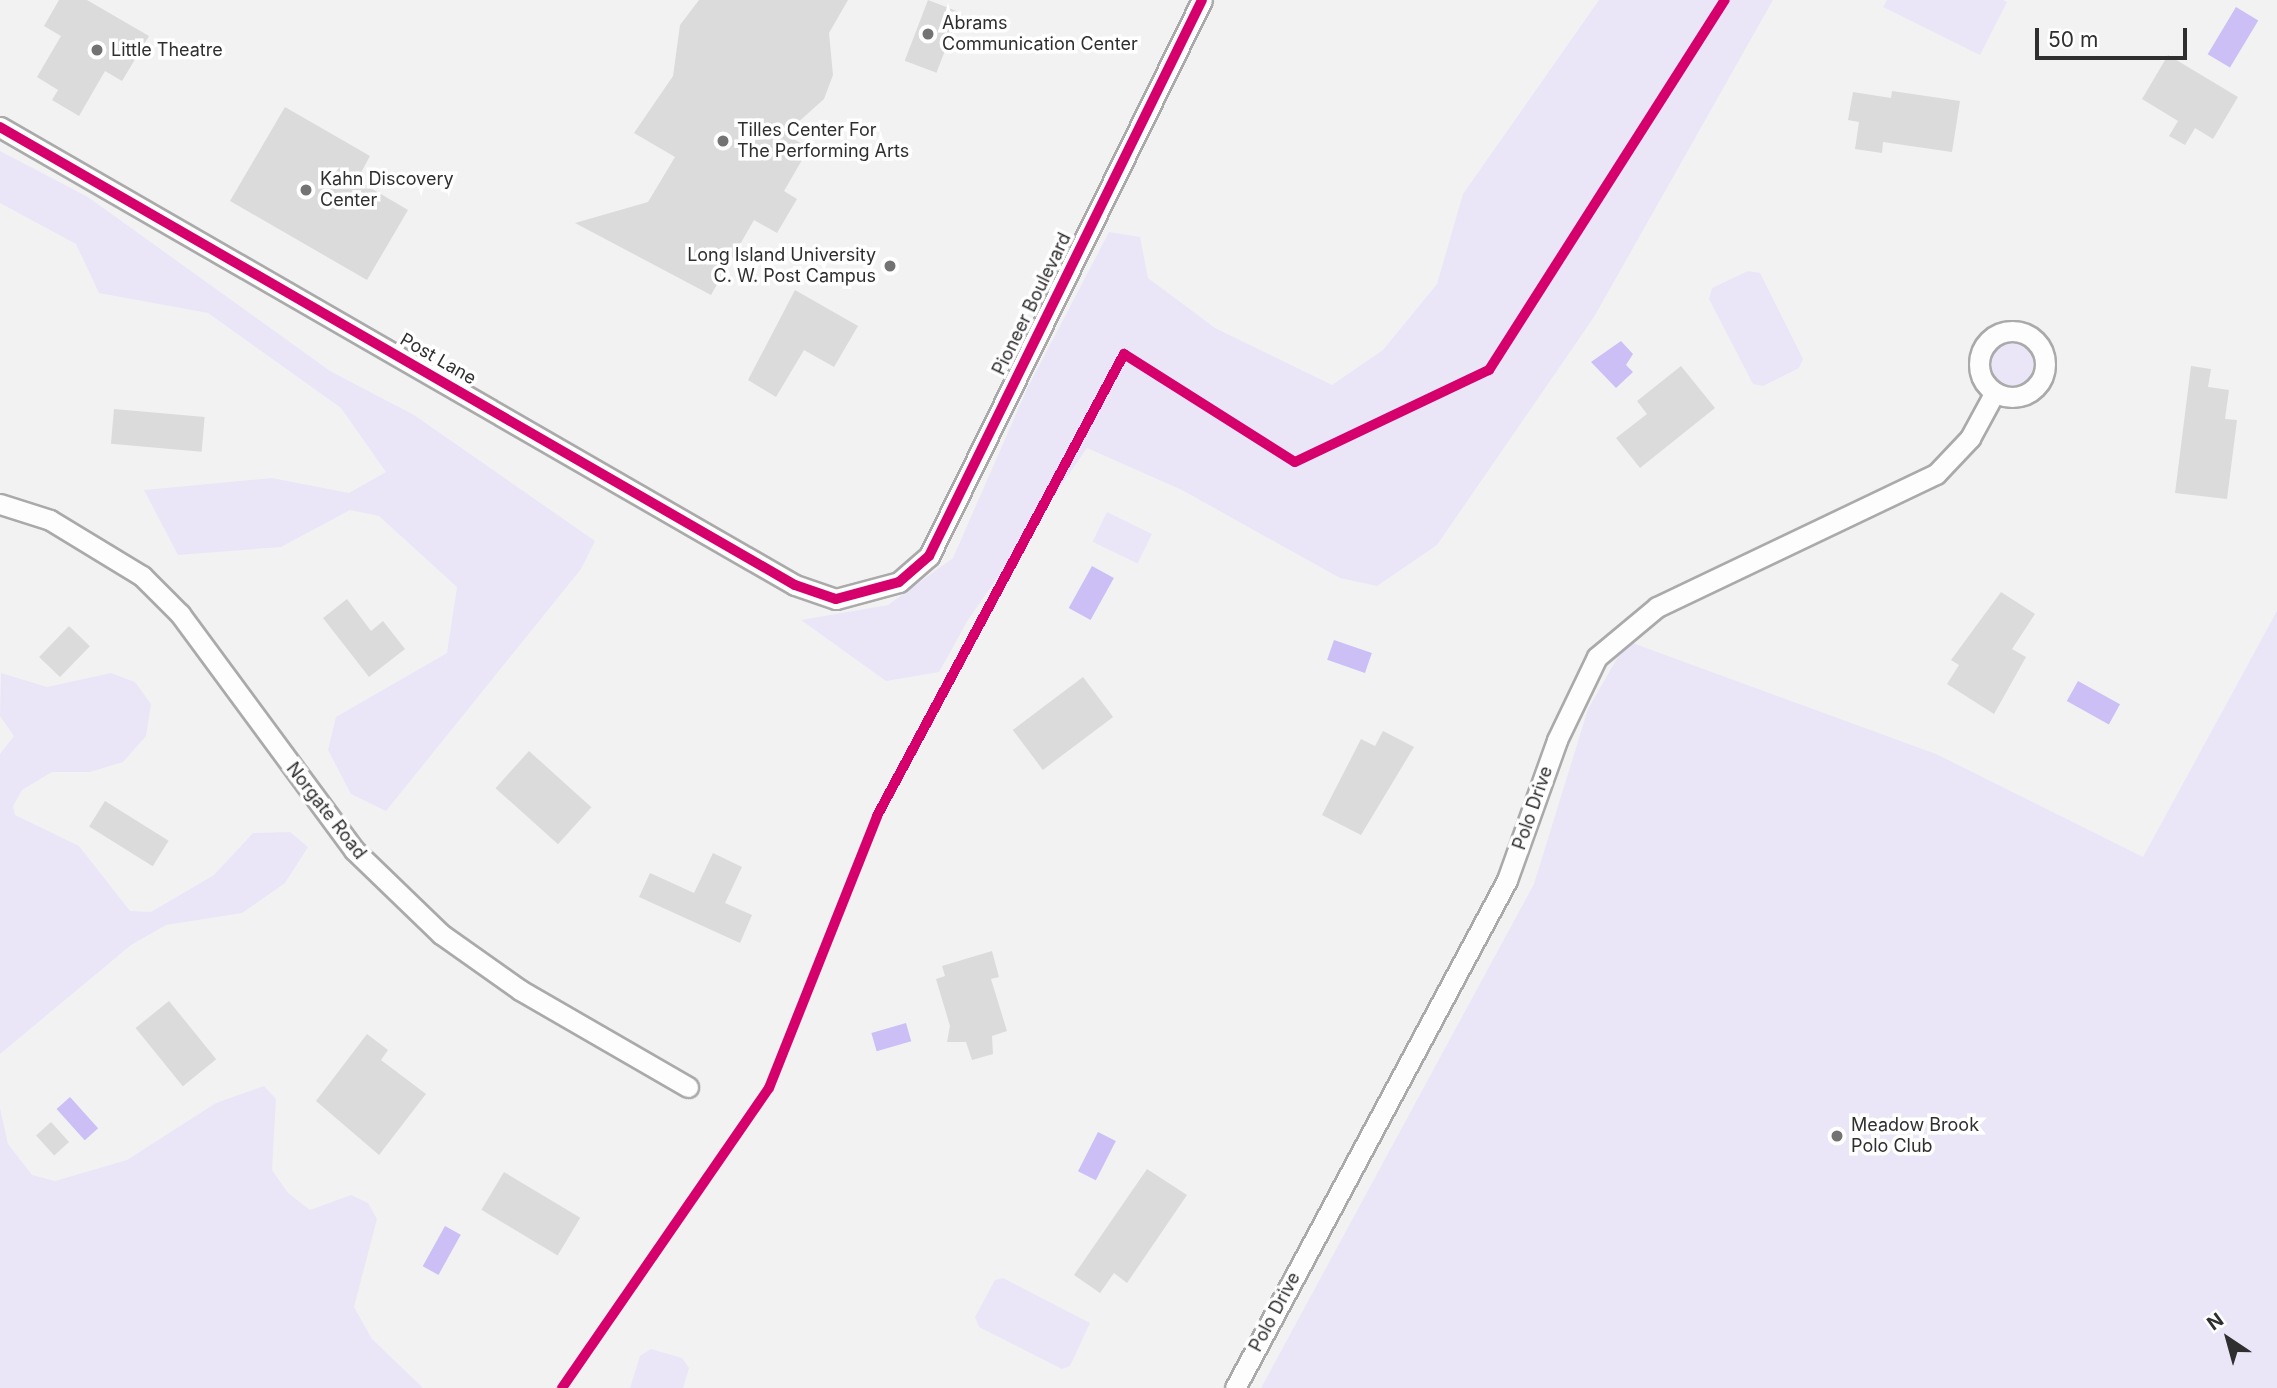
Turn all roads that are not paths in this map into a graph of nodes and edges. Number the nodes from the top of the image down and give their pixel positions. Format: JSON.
{"nodes":[{"id":1,"x":1202,"y":0,"type":"edge"},
{"id":2,"x":0,"y":127,"type":"edge"},
{"id":3,"x":1995,"y":393,"type":"dead end"},
{"id":4,"x":0,"y":504,"type":"edge"},
{"id":5,"x":866,"y":595,"type":"joint"},
{"id":6,"x":688,"y":1087,"type":"dead end"},
{"id":7,"x":1235,"y":1388,"type":"edge"}],
"edges":[{"from":1,"to":5,"type":"street","name":"Pioneer Boulevard"},
{"from":2,"to":5,"type":"street","name":"Post Lane"},
{"from":3,"to":7,"type":"street","name":"Polo Drive"},
{"from":4,"to":6,"type":"street","name":"Norgate Road"}]}
